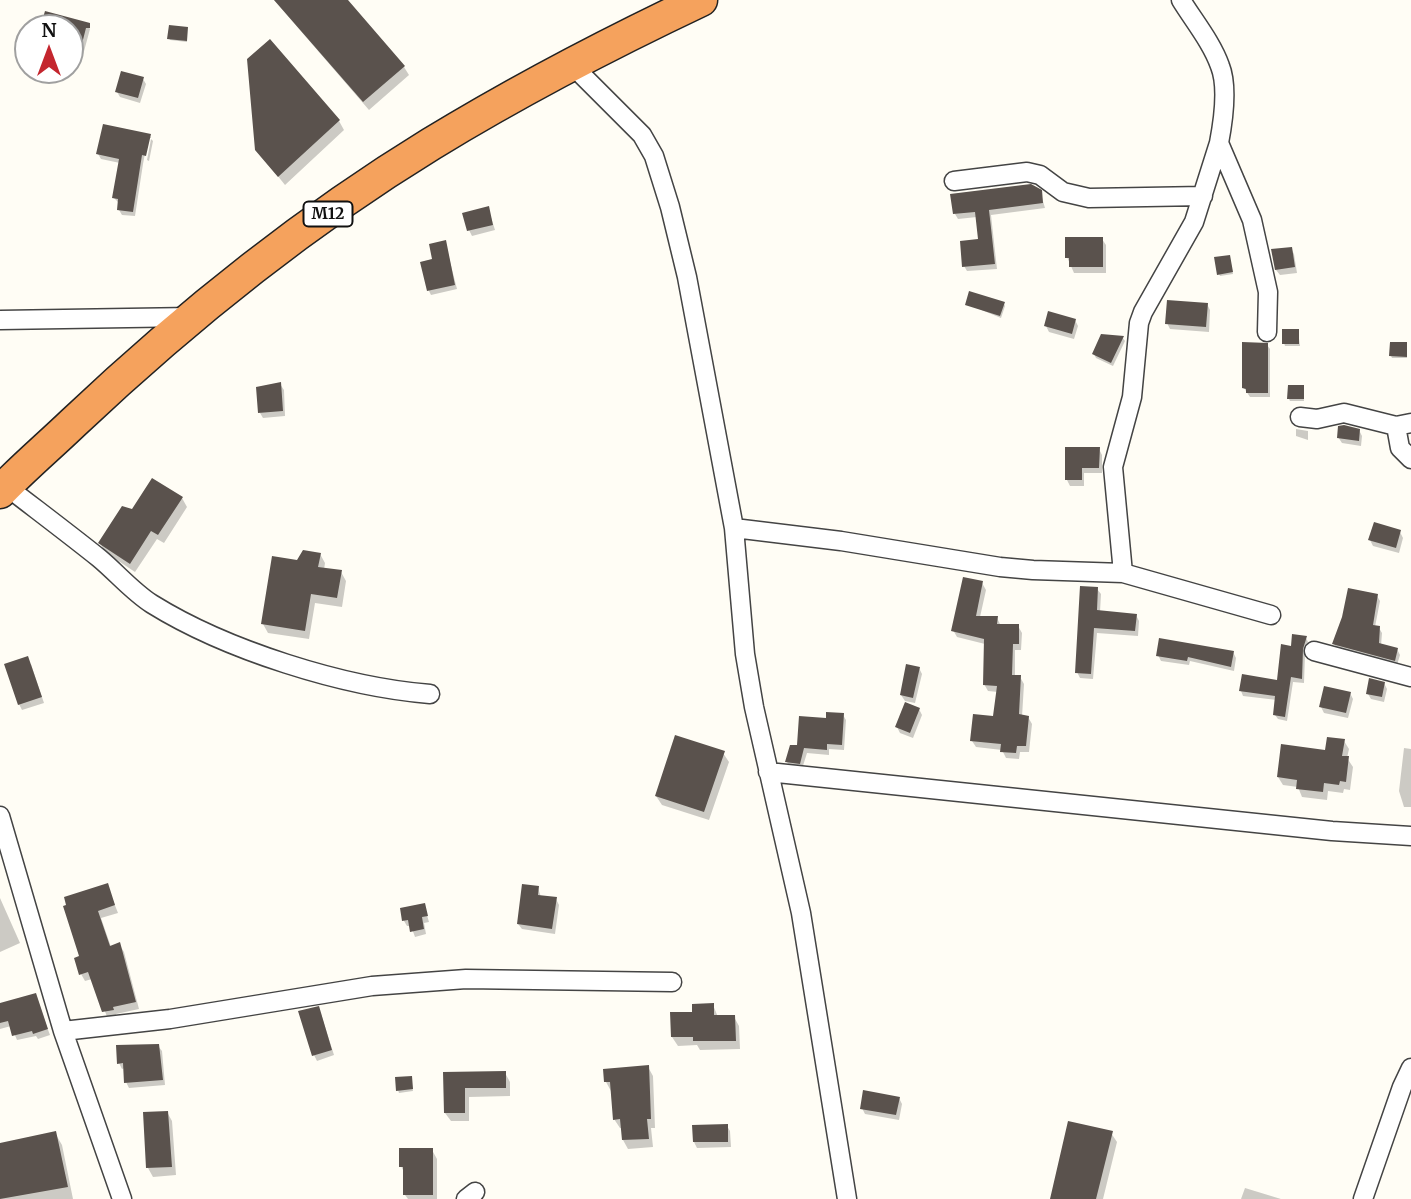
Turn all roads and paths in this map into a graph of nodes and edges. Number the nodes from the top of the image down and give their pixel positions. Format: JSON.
{"nodes":[{"id":1,"x":701,"y":0,"type":"edge"},
{"id":2,"x":1181,"y":0,"type":"edge"},
{"id":3,"x":571,"y":64,"type":"junction"},
{"id":4,"x":1219,"y":143,"type":"junction"},
{"id":5,"x":954,"y":181,"type":"dead end"},
{"id":6,"x":1203,"y":196,"type":"junction"},
{"id":7,"x":193,"y":317,"type":"junction"},
{"id":8,"x":0,"y":320,"type":"edge"},
{"id":9,"x":1266,"y":332,"type":"dead end"},
{"id":10,"x":1300,"y":417,"type":"dead end"},
{"id":11,"x":1403,"y":424,"type":"edge"},
{"id":12,"x":1411,"y":459,"type":"edge"},
{"id":13,"x":3,"y":489,"type":"edge"},
{"id":14,"x":734,"y":528,"type":"junction"},
{"id":15,"x":1124,"y":573,"type":"junction"},
{"id":16,"x":1271,"y":615,"type":"dead end"},
{"id":17,"x":1314,"y":651,"type":"dead end"},
{"id":18,"x":1411,"y":677,"type":"edge"},
{"id":19,"x":430,"y":694,"type":"dead end"},
{"id":20,"x":768,"y":772,"type":"junction"},
{"id":21,"x":0,"y":816,"type":"edge"},
{"id":22,"x":1411,"y":835,"type":"edge"},
{"id":23,"x":671,"y":982,"type":"dead end"},
{"id":24,"x":63,"y":1031,"type":"junction"},
{"id":25,"x":1411,"y":1068,"type":"edge"},
{"id":26,"x":122,"y":1199,"type":"edge"},
{"id":27,"x":847,"y":1199,"type":"edge"},
{"id":28,"x":1363,"y":1199,"type":"edge"}],
"edges":[{"from":1,"to":3,"type":"highway","number":"M12"},
{"from":2,"to":4,"type":"street"},
{"from":3,"to":7,"type":"highway","number":"M12"},
{"from":3,"to":14,"type":"street"},
{"from":4,"to":6,"type":"street"},
{"from":4,"to":9,"type":"street"},
{"from":5,"to":6,"type":"street"},
{"from":6,"to":15,"type":"street"},
{"from":7,"to":8,"type":"street"},
{"from":7,"to":13,"type":"highway","number":"M12"},
{"from":10,"to":11,"type":"street"},
{"from":11,"to":12,"type":"street"},
{"from":13,"to":19,"type":"street"},
{"from":14,"to":15,"type":"street"},
{"from":14,"to":20,"type":"street"},
{"from":15,"to":16,"type":"street"},
{"from":17,"to":18,"type":"street"},
{"from":20,"to":22,"type":"street"},
{"from":20,"to":27,"type":"street"},
{"from":21,"to":24,"type":"street"},
{"from":23,"to":24,"type":"street"},
{"from":24,"to":26,"type":"street"},
{"from":25,"to":28,"type":"street"}]}
